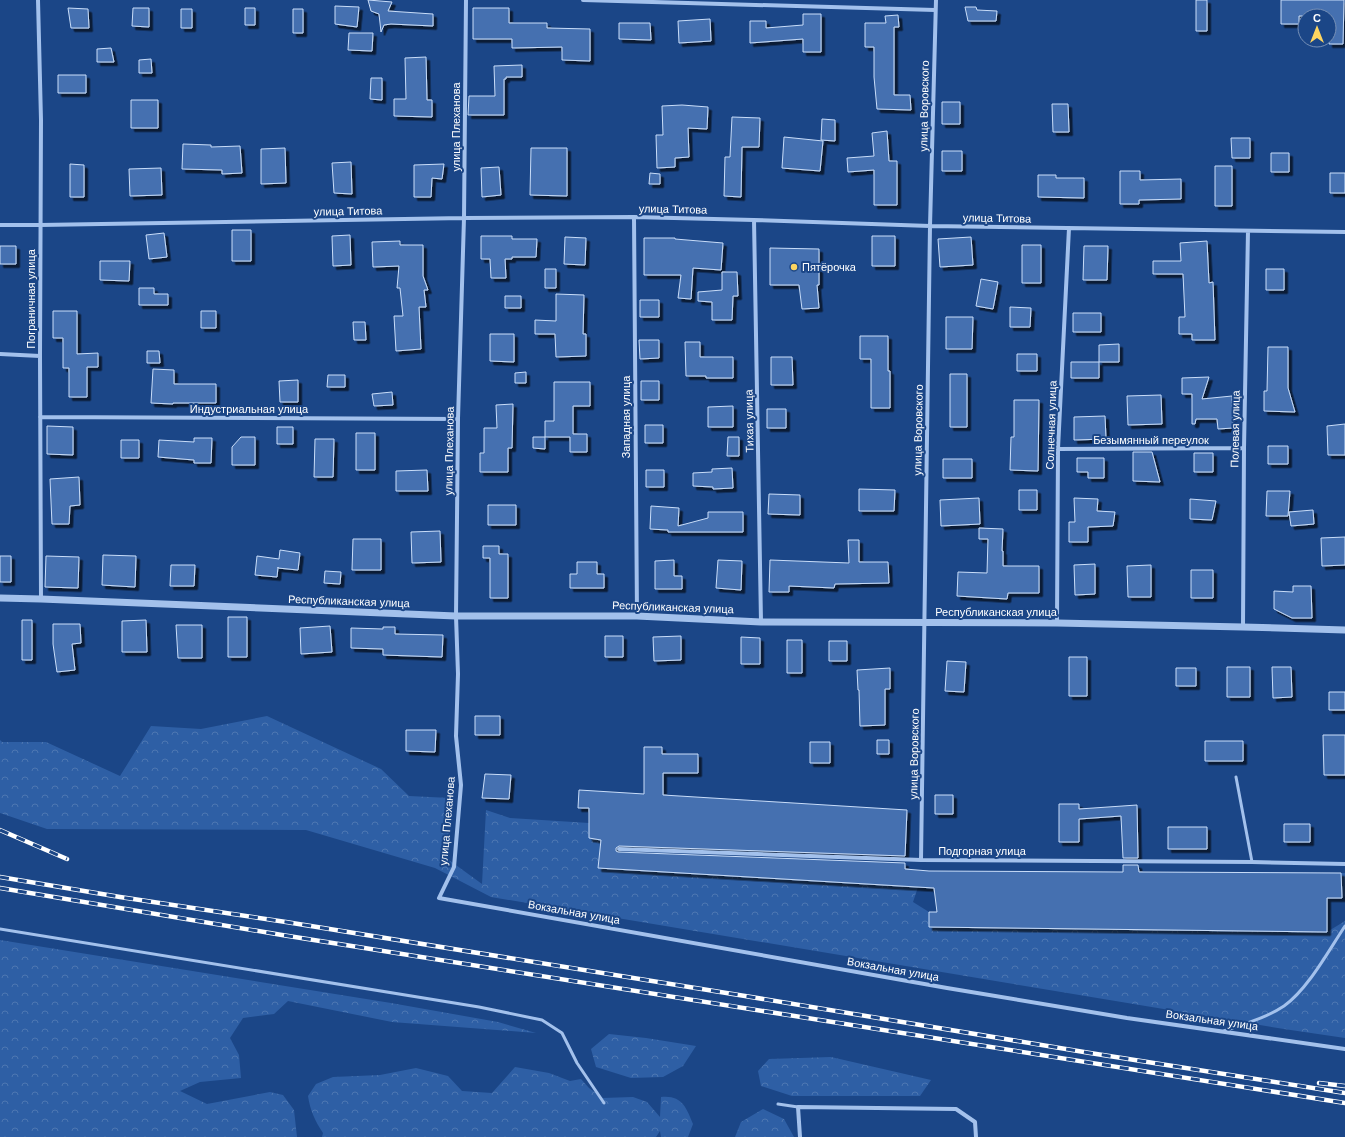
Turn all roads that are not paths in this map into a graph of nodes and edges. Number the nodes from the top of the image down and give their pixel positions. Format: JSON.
{"nodes":[{"id":1,"x":38,"y":0,"type":"edge"},
{"id":2,"x":466,"y":0,"type":"edge"},
{"id":3,"x":583,"y":0,"type":"edge"},
{"id":4,"x":936,"y":0,"type":"edge"},
{"id":5,"x":935,"y":10,"type":"junction"},
{"id":6,"x":634,"y":217,"type":"junction"},
{"id":7,"x":464,"y":218,"type":"junction"},
{"id":8,"x":754,"y":220,"type":"junction"},
{"id":9,"x":0,"y":225,"type":"edge"},
{"id":10,"x":40,"y":225,"type":"junction"},
{"id":11,"x":930,"y":226,"type":"junction"},
{"id":12,"x":1069,"y":228,"type":"junction"},
{"id":13,"x":1248,"y":231,"type":"junction"},
{"id":14,"x":1345,"y":232,"type":"edge"},
{"id":15,"x":0,"y":354,"type":"edge"},
{"id":16,"x":40,"y":356,"type":"junction"},
{"id":17,"x":40,"y":417,"type":"junction"},
{"id":18,"x":458,"y":419,"type":"junction"},
{"id":19,"x":1244,"y":448,"type":"junction"},
{"id":20,"x":1058,"y":449,"type":"junction"},
{"id":21,"x":0,"y":598,"type":"edge"},
{"id":22,"x":41,"y":599,"type":"junction"},
{"id":23,"x":456,"y":616,"type":"junction"},
{"id":24,"x":637,"y":616,"type":"junction"},
{"id":25,"x":761,"y":622,"type":"junction"},
{"id":26,"x":924,"y":622,"type":"junction"},
{"id":27,"x":1057,"y":623,"type":"junction"},
{"id":28,"x":1243,"y":627,"type":"junction"},
{"id":29,"x":1345,"y":630,"type":"edge"},
{"id":30,"x":1236,"y":777,"type":"dead end"},
{"id":31,"x":619,"y":849,"type":"dead end"},
{"id":32,"x":921,"y":860,"type":"junction"},
{"id":33,"x":1252,"y":862,"type":"junction"},
{"id":34,"x":1345,"y":864,"type":"edge"},
{"id":35,"x":439,"y":898,"type":"joint"},
{"id":36,"x":1345,"y":926,"type":"edge"},
{"id":37,"x":0,"y":929,"type":"edge"},
{"id":38,"x":1224,"y":1031,"type":"junction"},
{"id":39,"x":1345,"y":1049,"type":"edge"},
{"id":40,"x":604,"y":1103,"type":"dead end"},
{"id":41,"x":778,"y":1104,"type":"dead end"},
{"id":42,"x":798,"y":1107,"type":"junction"},
{"id":43,"x":800,"y":1137,"type":"edge"},
{"id":44,"x":976,"y":1137,"type":"edge"}],
"edges":[{"from":1,"to":10,"type":"street","name":"Пограничная улица"},
{"from":2,"to":7,"type":"street","name":"улица Плеханова"},
{"from":3,"to":5,"type":"street"},
{"from":4,"to":5,"type":"street","name":"улица Воровского"},
{"from":5,"to":11,"type":"street","name":"улица Воровского"},
{"from":6,"to":7,"type":"street","name":"улица Титова"},
{"from":6,"to":8,"type":"street","name":"улица Титова"},
{"from":6,"to":24,"type":"street","name":"Западная улица"},
{"from":7,"to":10,"type":"street","name":"улица Титова"},
{"from":7,"to":18,"type":"street","name":"улица Плеханова"},
{"from":8,"to":11,"type":"street","name":"улица Титова"},
{"from":8,"to":25,"type":"street","name":"Тихая улица"},
{"from":9,"to":10,"type":"street","name":"улица Титова"},
{"from":10,"to":16,"type":"street","name":"Пограничная улица"},
{"from":11,"to":12,"type":"street","name":"улица Титова"},
{"from":11,"to":26,"type":"street","name":"улица Воровского"},
{"from":12,"to":13,"type":"street","name":"улица Титова"},
{"from":12,"to":20,"type":"street","name":"Солнечная улица"},
{"from":13,"to":14,"type":"street","name":"улица Титова"},
{"from":13,"to":19,"type":"street","name":"Полевая улица"},
{"from":15,"to":16,"type":"street"},
{"from":16,"to":17,"type":"street","name":"Пограничная улица"},
{"from":17,"to":18,"type":"street","name":"Индустриальная улица"},
{"from":17,"to":22,"type":"street","name":"Пограничная улица"},
{"from":18,"to":23,"type":"street","name":"улица Плеханова"},
{"from":19,"to":20,"type":"street","name":"Безымянный переулок"},
{"from":19,"to":28,"type":"street","name":"Полевая улица"},
{"from":20,"to":27,"type":"street","name":"Солнечная улица"},
{"from":21,"to":22,"type":"street","name":"Республиканская улица"},
{"from":22,"to":23,"type":"street","name":"Республиканская улица"},
{"from":23,"to":24,"type":"street","name":"Республиканская улица"},
{"from":23,"to":35,"type":"street","name":"улица Плеханова"},
{"from":24,"to":25,"type":"street","name":"Республиканская улица"},
{"from":25,"to":26,"type":"street","name":"Республиканская улица"},
{"from":26,"to":27,"type":"street","name":"Республиканская улица"},
{"from":26,"to":32,"type":"street","name":"улица Воровского"},
{"from":27,"to":28,"type":"street","name":"Республиканская улица"},
{"from":28,"to":29,"type":"street","name":"Республиканская улица"},
{"from":30,"to":33,"type":"lane"},
{"from":31,"to":32,"type":"street","name":"Подгорная улица"},
{"from":32,"to":33,"type":"street","name":"Подгорная улица"},
{"from":33,"to":34,"type":"street","name":"Подгорная улица"},
{"from":35,"to":38,"type":"street","name":"Вокзальная улица"},
{"from":36,"to":38,"type":"lane"},
{"from":37,"to":40,"type":"lane"},
{"from":38,"to":39,"type":"street","name":"Вокзальная улица"},
{"from":41,"to":42,"type":"lane"},
{"from":42,"to":43,"type":"street"},
{"from":42,"to":44,"type":"street"}]}
